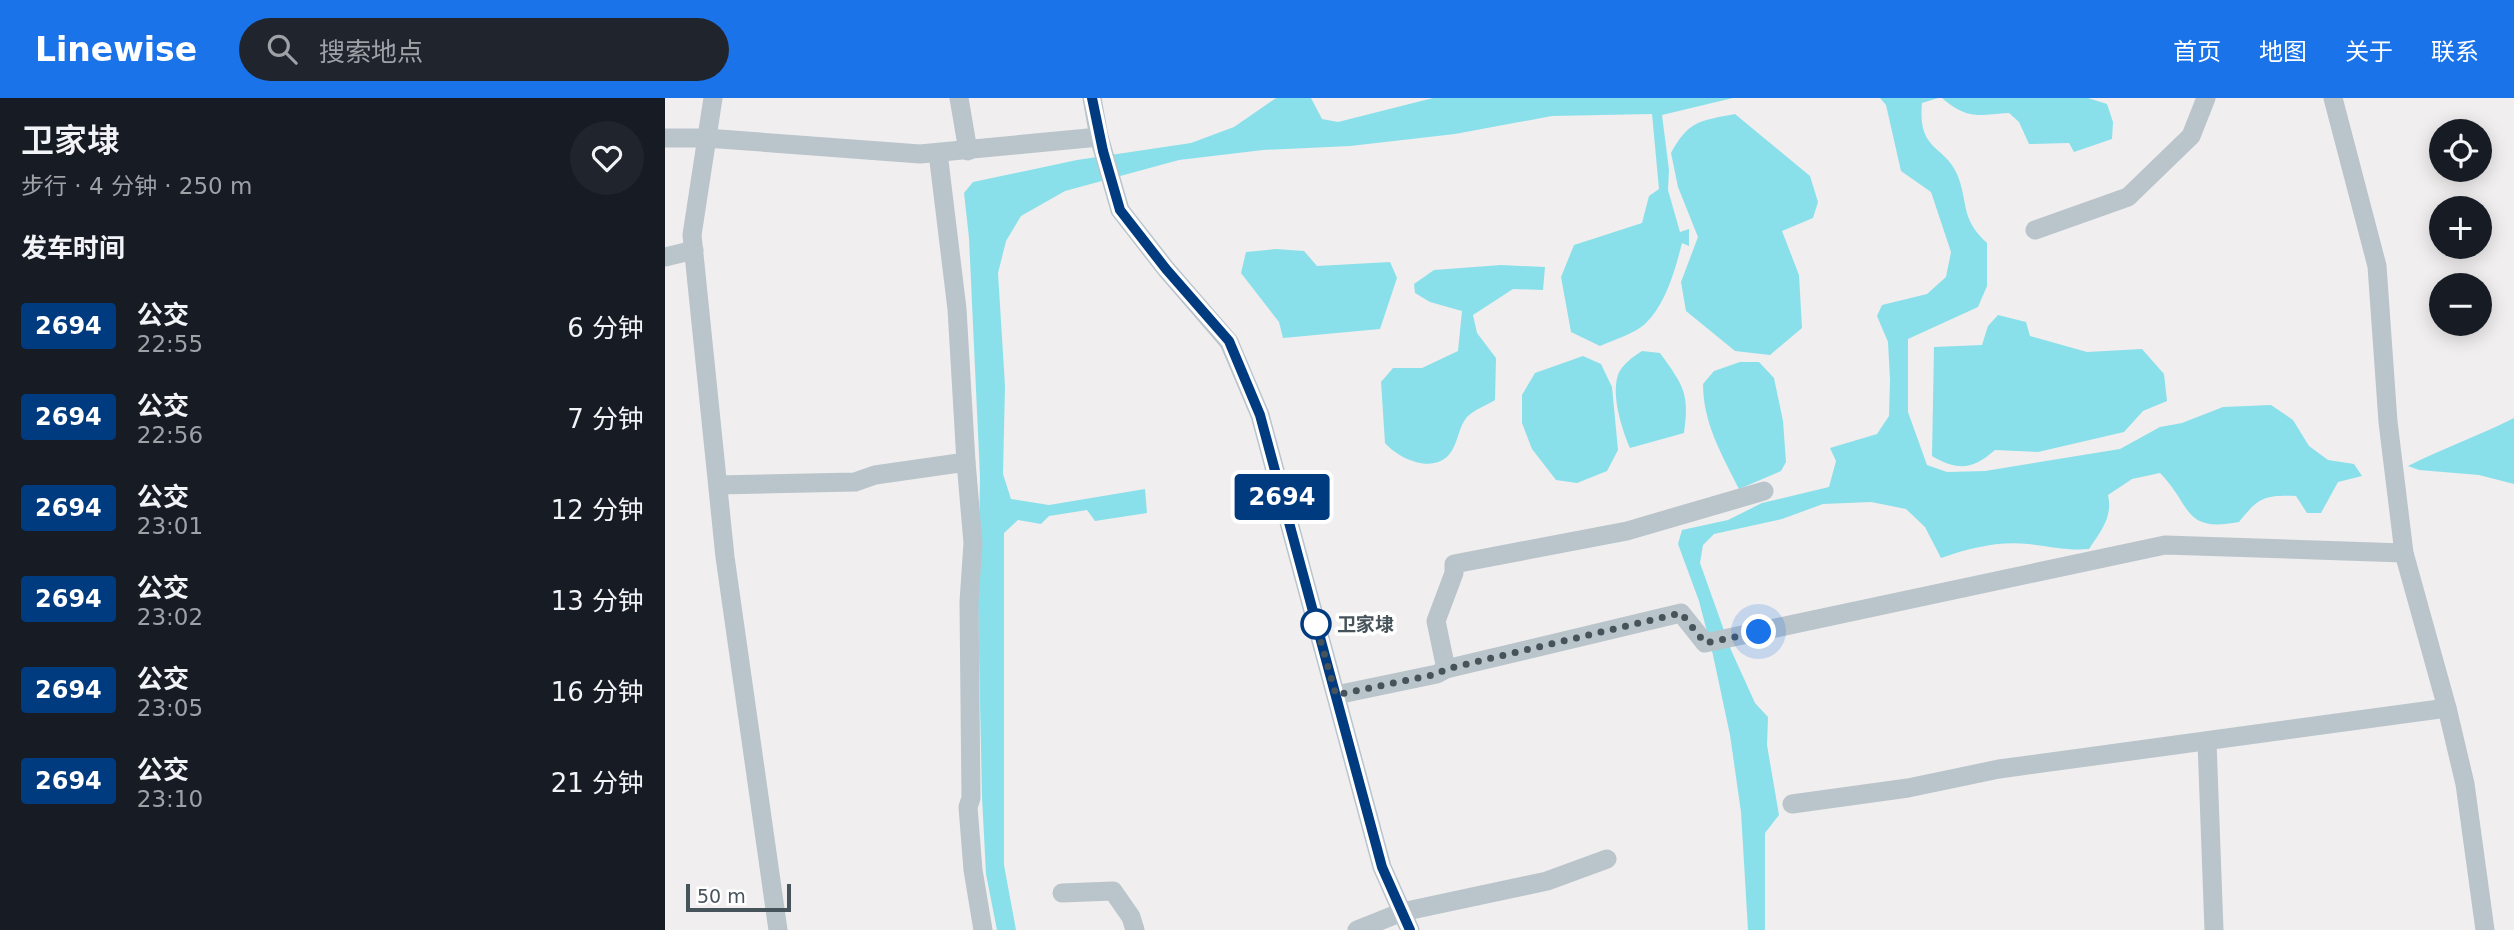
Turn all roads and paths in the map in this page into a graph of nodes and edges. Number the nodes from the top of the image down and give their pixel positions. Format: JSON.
{"nodes":[{"id":1,"x":713,"y":98,"type":"edge"},
{"id":2,"x":959,"y":98,"type":"edge"},
{"id":3,"x":1092,"y":98,"type":"edge"},
{"id":4,"x":2206,"y":98,"type":"edge"},
{"id":5,"x":2333,"y":98,"type":"edge"},
{"id":6,"x":665,"y":138,"type":"edge"},
{"id":7,"x":706,"y":138,"type":"junction"},
{"id":8,"x":1101,"y":144,"type":"junction"},
{"id":9,"x":968,"y":151,"type":"junction"},
{"id":10,"x":938,"y":153,"type":"junction"},
{"id":11,"x":2035,"y":230,"type":"dead end"},
{"id":12,"x":694,"y":250,"type":"junction"},
{"id":13,"x":665,"y":257,"type":"edge"},
{"id":14,"x":966,"y":462,"type":"junction"},
{"id":15,"x":718,"y":485,"type":"junction"},
{"id":16,"x":1764,"y":491,"type":"dead end"},
{"id":17,"x":2404,"y":553,"type":"junction"},
{"id":18,"x":1446,"y":669,"type":"junction"},
{"id":19,"x":1336,"y":695,"type":"junction"},
{"id":20,"x":2447,"y":708,"type":"junction"},
{"id":21,"x":2207,"y":742,"type":"junction"},
{"id":22,"x":1792,"y":804,"type":"dead end"},
{"id":23,"x":1607,"y":859,"type":"dead end"},
{"id":24,"x":1062,"y":893,"type":"dead end"},
{"id":25,"x":1402,"y":912,"type":"junction"},
{"id":26,"x":778,"y":930,"type":"edge"},
{"id":27,"x":983,"y":930,"type":"edge"},
{"id":28,"x":1135,"y":930,"type":"edge"},
{"id":29,"x":1357,"y":930,"type":"edge"},
{"id":30,"x":1410,"y":930,"type":"edge"},
{"id":31,"x":2214,"y":930,"type":"edge"},
{"id":32,"x":2484,"y":930,"type":"edge"}],
"edges":[{"from":1,"to":7,"type":"street"},
{"from":2,"to":9,"type":"street"},
{"from":3,"to":8,"type":"street"},
{"from":4,"to":11,"type":"street"},
{"from":5,"to":17,"type":"street"},
{"from":6,"to":7,"type":"street"},
{"from":7,"to":10,"type":"street"},
{"from":7,"to":12,"type":"street"},
{"from":8,"to":9,"type":"street"},
{"from":8,"to":19,"type":"street"},
{"from":9,"to":10,"type":"street"},
{"from":10,"to":14,"type":"street"},
{"from":12,"to":13,"type":"street"},
{"from":12,"to":15,"type":"street"},
{"from":14,"to":15,"type":"street"},
{"from":14,"to":27,"type":"street"},
{"from":15,"to":26,"type":"street"},
{"from":16,"to":18,"type":"street"},
{"from":17,"to":18,"type":"street"},
{"from":17,"to":20,"type":"street"},
{"from":18,"to":19,"type":"street"},
{"from":19,"to":25,"type":"street"},
{"from":20,"to":21,"type":"street"},
{"from":20,"to":32,"type":"street"},
{"from":21,"to":22,"type":"street"},
{"from":21,"to":31,"type":"street"},
{"from":23,"to":25,"type":"street"},
{"from":24,"to":28,"type":"street"},
{"from":25,"to":29,"type":"street"},
{"from":25,"to":30,"type":"street"}]}
